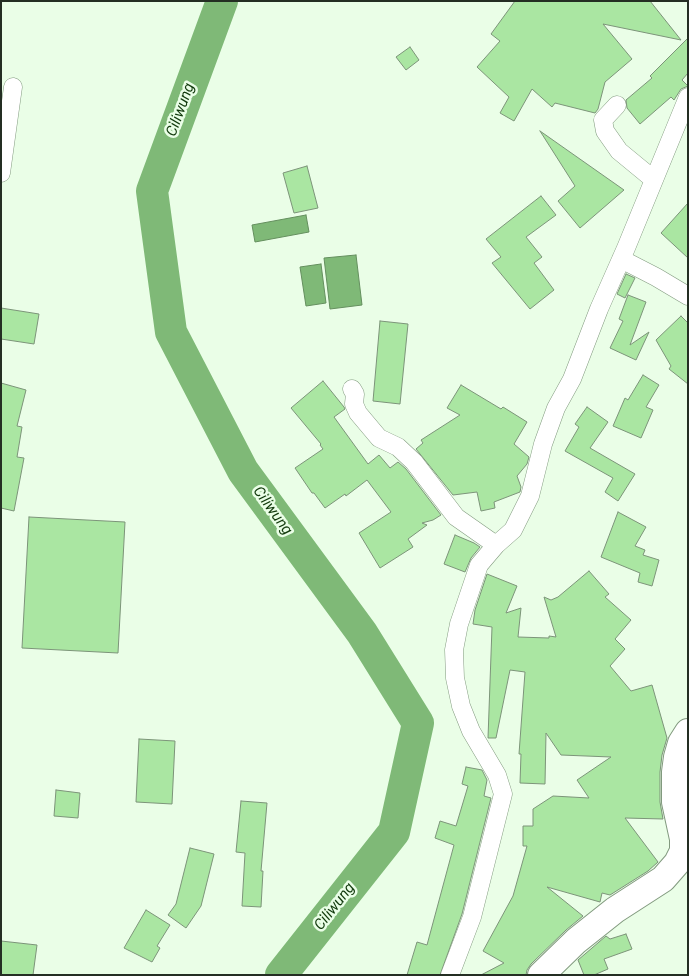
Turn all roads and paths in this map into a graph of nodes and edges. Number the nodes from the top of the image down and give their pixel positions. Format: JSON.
{"nodes":[{"id":1,"x":13,"y":87,"type":"dead end"},
{"id":2,"x":688,"y":97,"type":"edge"},
{"id":3,"x":617,"y":105,"type":"dead end"},
{"id":4,"x":1,"y":173,"type":"edge"},
{"id":5,"x":653,"y":179,"type":"junction"},
{"id":6,"x":621,"y":259,"type":"junction"},
{"id":7,"x":688,"y":296,"type":"edge"},
{"id":8,"x":352,"y":389,"type":"dead end"},
{"id":9,"x":496,"y":545,"type":"junction"},
{"id":10,"x":688,"y":732,"type":"edge"},
{"id":11,"x":450,"y":975,"type":"edge"},
{"id":12,"x":541,"y":975,"type":"edge"}],
"edges":[{"from":1,"to":4,"type":"street"},
{"from":2,"to":5,"type":"street"},
{"from":3,"to":5,"type":"street"},
{"from":5,"to":6,"type":"street"},
{"from":6,"to":7,"type":"street"},
{"from":6,"to":9,"type":"street"},
{"from":8,"to":9,"type":"street"},
{"from":9,"to":11,"type":"street"},
{"from":10,"to":12,"type":"main road"}]}
